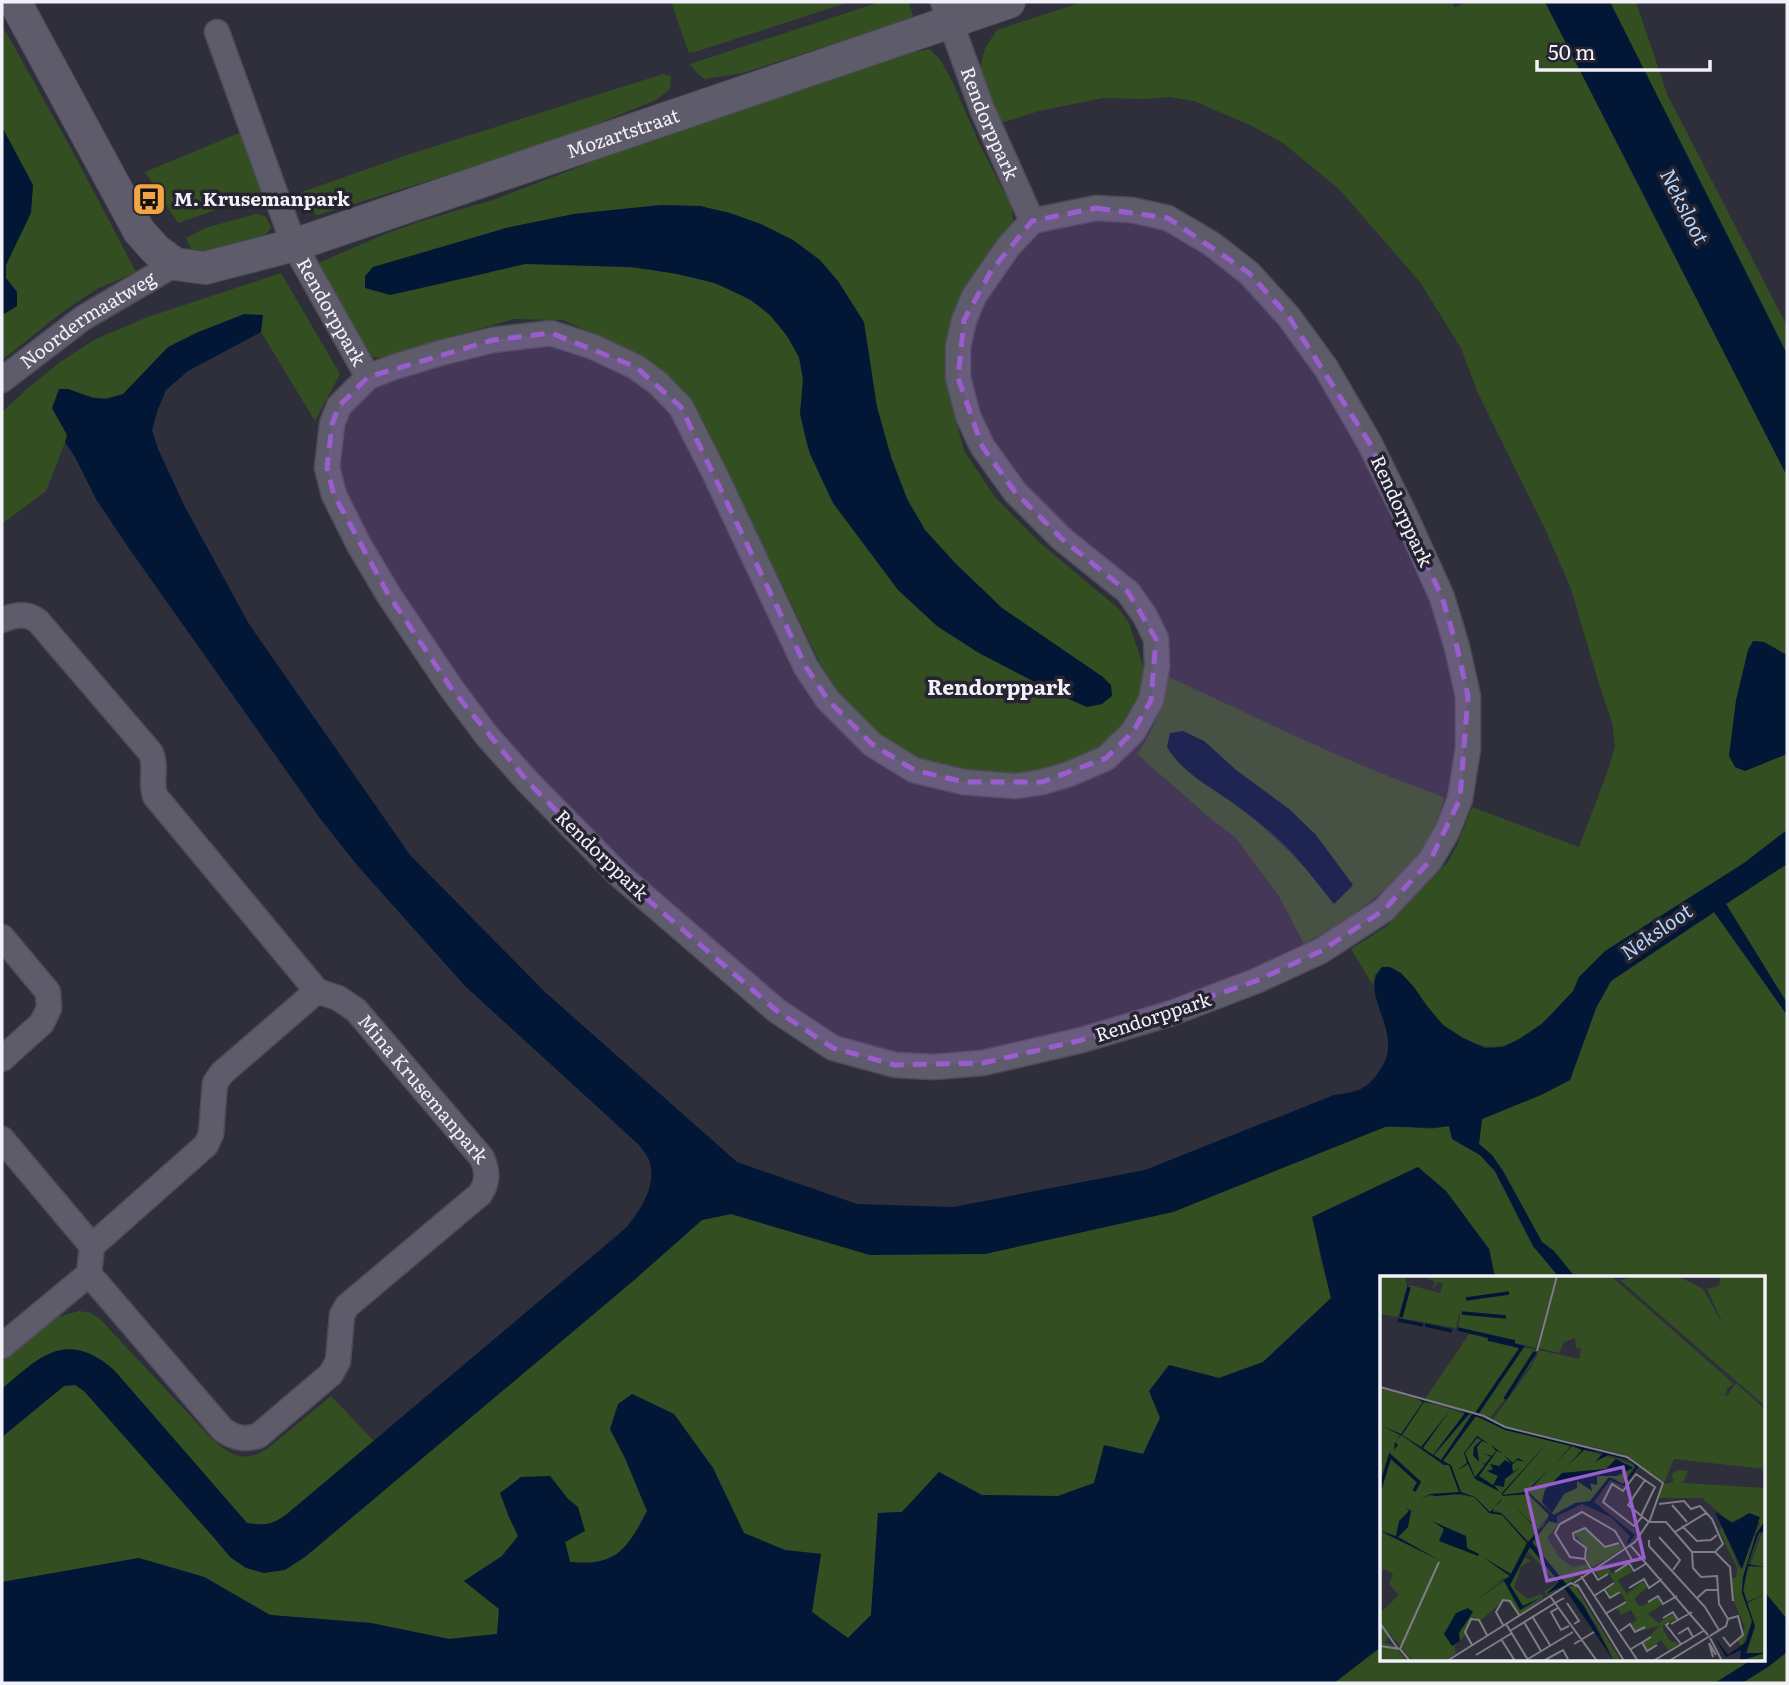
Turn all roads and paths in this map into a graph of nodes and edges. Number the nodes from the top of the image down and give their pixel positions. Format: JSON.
{"nodes":[{"id":1,"x":15,"y":2,"type":"edge"},
{"id":2,"x":1009,"y":2,"type":"edge"},
{"id":3,"x":946,"y":12,"type":"edge"},
{"id":4,"x":218,"y":32,"type":"dead end"},
{"id":5,"x":1032,"y":221,"type":"junction"},
{"id":6,"x":294,"y":245,"type":"junction"},
{"id":7,"x":175,"y":264,"type":"junction"},
{"id":8,"x":368,"y":377,"type":"junction"},
{"id":9,"x":2,"y":380,"type":"edge"},
{"id":10,"x":2,"y":620,"type":"edge"},
{"id":11,"x":2,"y":937,"type":"edge"},
{"id":12,"x":317,"y":991,"type":"junction"},
{"id":13,"x":2,"y":1059,"type":"edge"},
{"id":14,"x":2,"y":1139,"type":"edge"},
{"id":15,"x":92,"y":1246,"type":"junction"},
{"id":16,"x":89,"y":1274,"type":"junction"},
{"id":17,"x":2,"y":1346,"type":"edge"}],
"edges":[{"from":1,"to":7,"type":"street"},
{"from":2,"to":3,"type":"street","name":"Mozartstraat"},
{"from":3,"to":5,"type":"street","name":"Rendorppark"},
{"from":3,"to":6,"type":"street","name":"Mozartstraat"},
{"from":4,"to":6,"type":"street"},
{"from":5,"to":8,"type":"street","name":"Rendorppark"},
{"from":5,"to":8,"type":"street","name":"Rendorppark"},
{"from":6,"to":7,"type":"street","name":"Mozartstraat"},
{"from":6,"to":8,"type":"street","name":"Rendorppark"},
{"from":7,"to":9,"type":"street","name":"Noordermaatweg"},
{"from":10,"to":12,"type":"street","name":"Mina Krusemanpark"},
{"from":11,"to":13,"type":"street"},
{"from":12,"to":15,"type":"street"},
{"from":12,"to":16,"type":"street","name":"Mina Krusemanpark"},
{"from":14,"to":15,"type":"street"},
{"from":15,"to":16,"type":"street"},
{"from":16,"to":17,"type":"street"}]}
